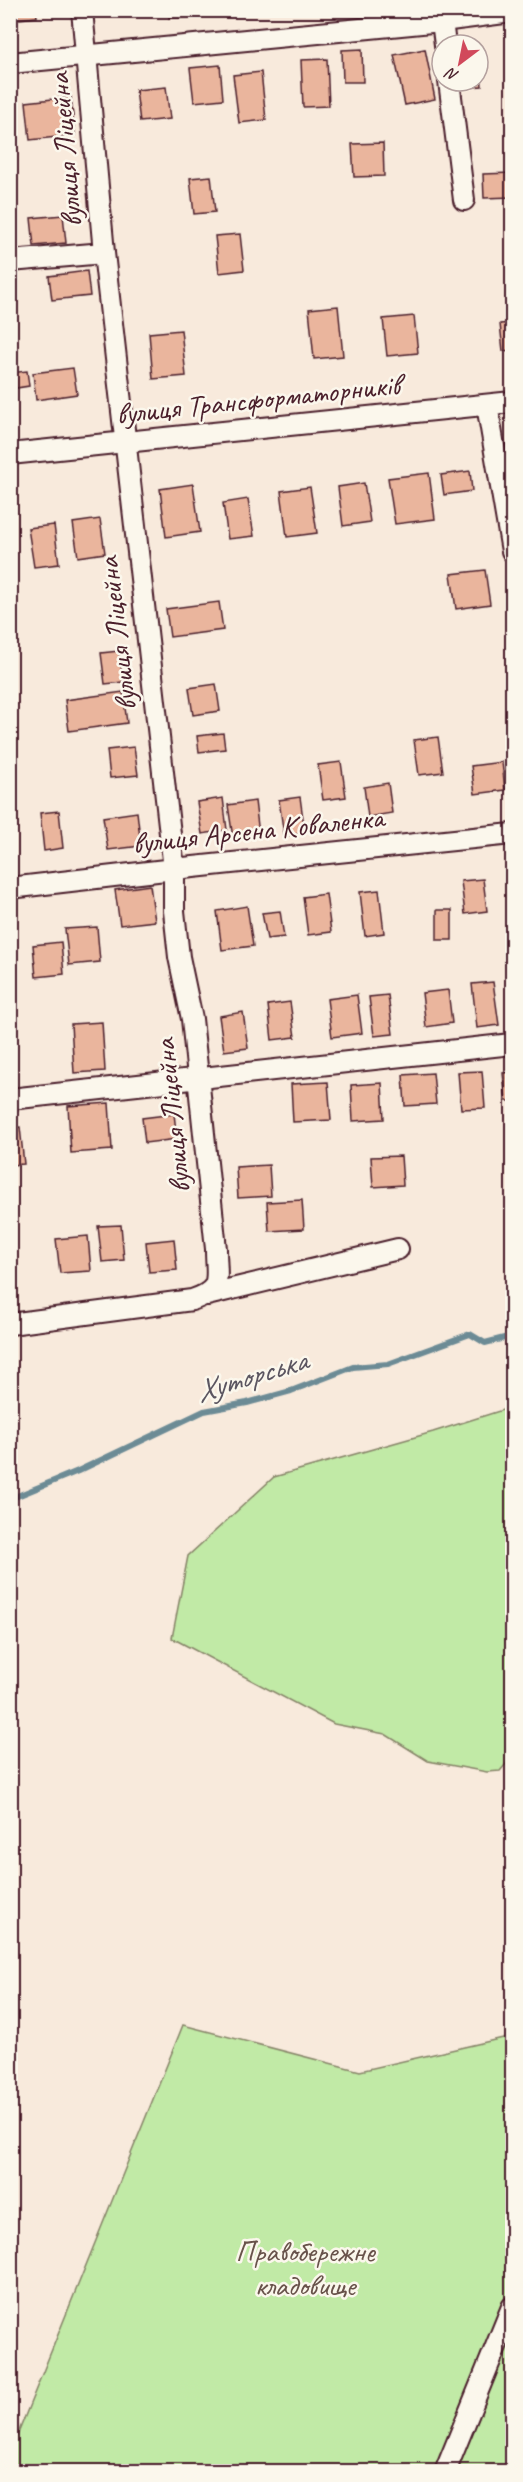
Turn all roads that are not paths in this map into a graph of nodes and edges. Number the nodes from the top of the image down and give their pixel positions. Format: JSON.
{"nodes":[{"id":1,"x":82,"y":10,"type":"edge"},
{"id":2,"x":513,"y":12,"type":"edge"},
{"id":3,"x":442,"y":21,"type":"junction"},
{"id":4,"x":444,"y":33,"type":"edge"},
{"id":5,"x":87,"y":54,"type":"junction"},
{"id":6,"x":10,"y":63,"type":"edge"},
{"id":7,"x":450,"y":93,"type":"edge"},
{"id":8,"x":464,"y":201,"type":"dead end"},
{"id":9,"x":104,"y":253,"type":"junction"},
{"id":10,"x":10,"y":261,"type":"edge"},
{"id":11,"x":513,"y":402,"type":"edge"},
{"id":12,"x":487,"y":405,"type":"junction"},
{"id":13,"x":125,"y":443,"type":"junction"},
{"id":14,"x":10,"y":454,"type":"edge"},
{"id":15,"x":513,"y":551,"type":"edge"},
{"id":16,"x":513,"y":834,"type":"edge"},
{"id":17,"x":174,"y":869,"type":"junction"},
{"id":18,"x":10,"y":888,"type":"edge"},
{"id":19,"x":513,"y":1044,"type":"edge"},
{"id":20,"x":197,"y":1078,"type":"junction"},
{"id":21,"x":10,"y":1099,"type":"edge"},
{"id":22,"x":398,"y":1249,"type":"dead end"},
{"id":23,"x":207,"y":1295,"type":"junction"},
{"id":24,"x":10,"y":1324,"type":"edge"},
{"id":25,"x":513,"y":2307,"type":"edge"},
{"id":26,"x":445,"y":2472,"type":"edge"}],
"edges":[{"from":1,"to":5,"type":"street","name":"вулиця Ліцейна"},
{"from":2,"to":3,"type":"street"},
{"from":3,"to":4,"type":"street"},
{"from":3,"to":5,"type":"street"},
{"from":5,"to":6,"type":"street"},
{"from":5,"to":9,"type":"street","name":"вулиця Ліцейна"},
{"from":7,"to":8,"type":"street"},
{"from":9,"to":10,"type":"street"},
{"from":9,"to":13,"type":"street","name":"вулиця Ліцейна"},
{"from":11,"to":12,"type":"street","name":"вулиця Трансформаторників"},
{"from":12,"to":13,"type":"street","name":"вулиця Трансформаторників"},
{"from":12,"to":15,"type":"street"},
{"from":13,"to":14,"type":"street","name":"вулиця Трансформаторників"},
{"from":13,"to":17,"type":"street","name":"вулиця Ліцейна"},
{"from":16,"to":17,"type":"street","name":"вулиця Арсена Коваленка"},
{"from":17,"to":18,"type":"street","name":"вулиця Арсена Коваленка"},
{"from":17,"to":20,"type":"street","name":"вулиця Ліцейна"},
{"from":19,"to":20,"type":"street"},
{"from":20,"to":21,"type":"street"},
{"from":20,"to":23,"type":"street","name":"вулиця Ліцейна"},
{"from":22,"to":23,"type":"street"},
{"from":23,"to":24,"type":"street"},
{"from":25,"to":26,"type":"street"}]}
